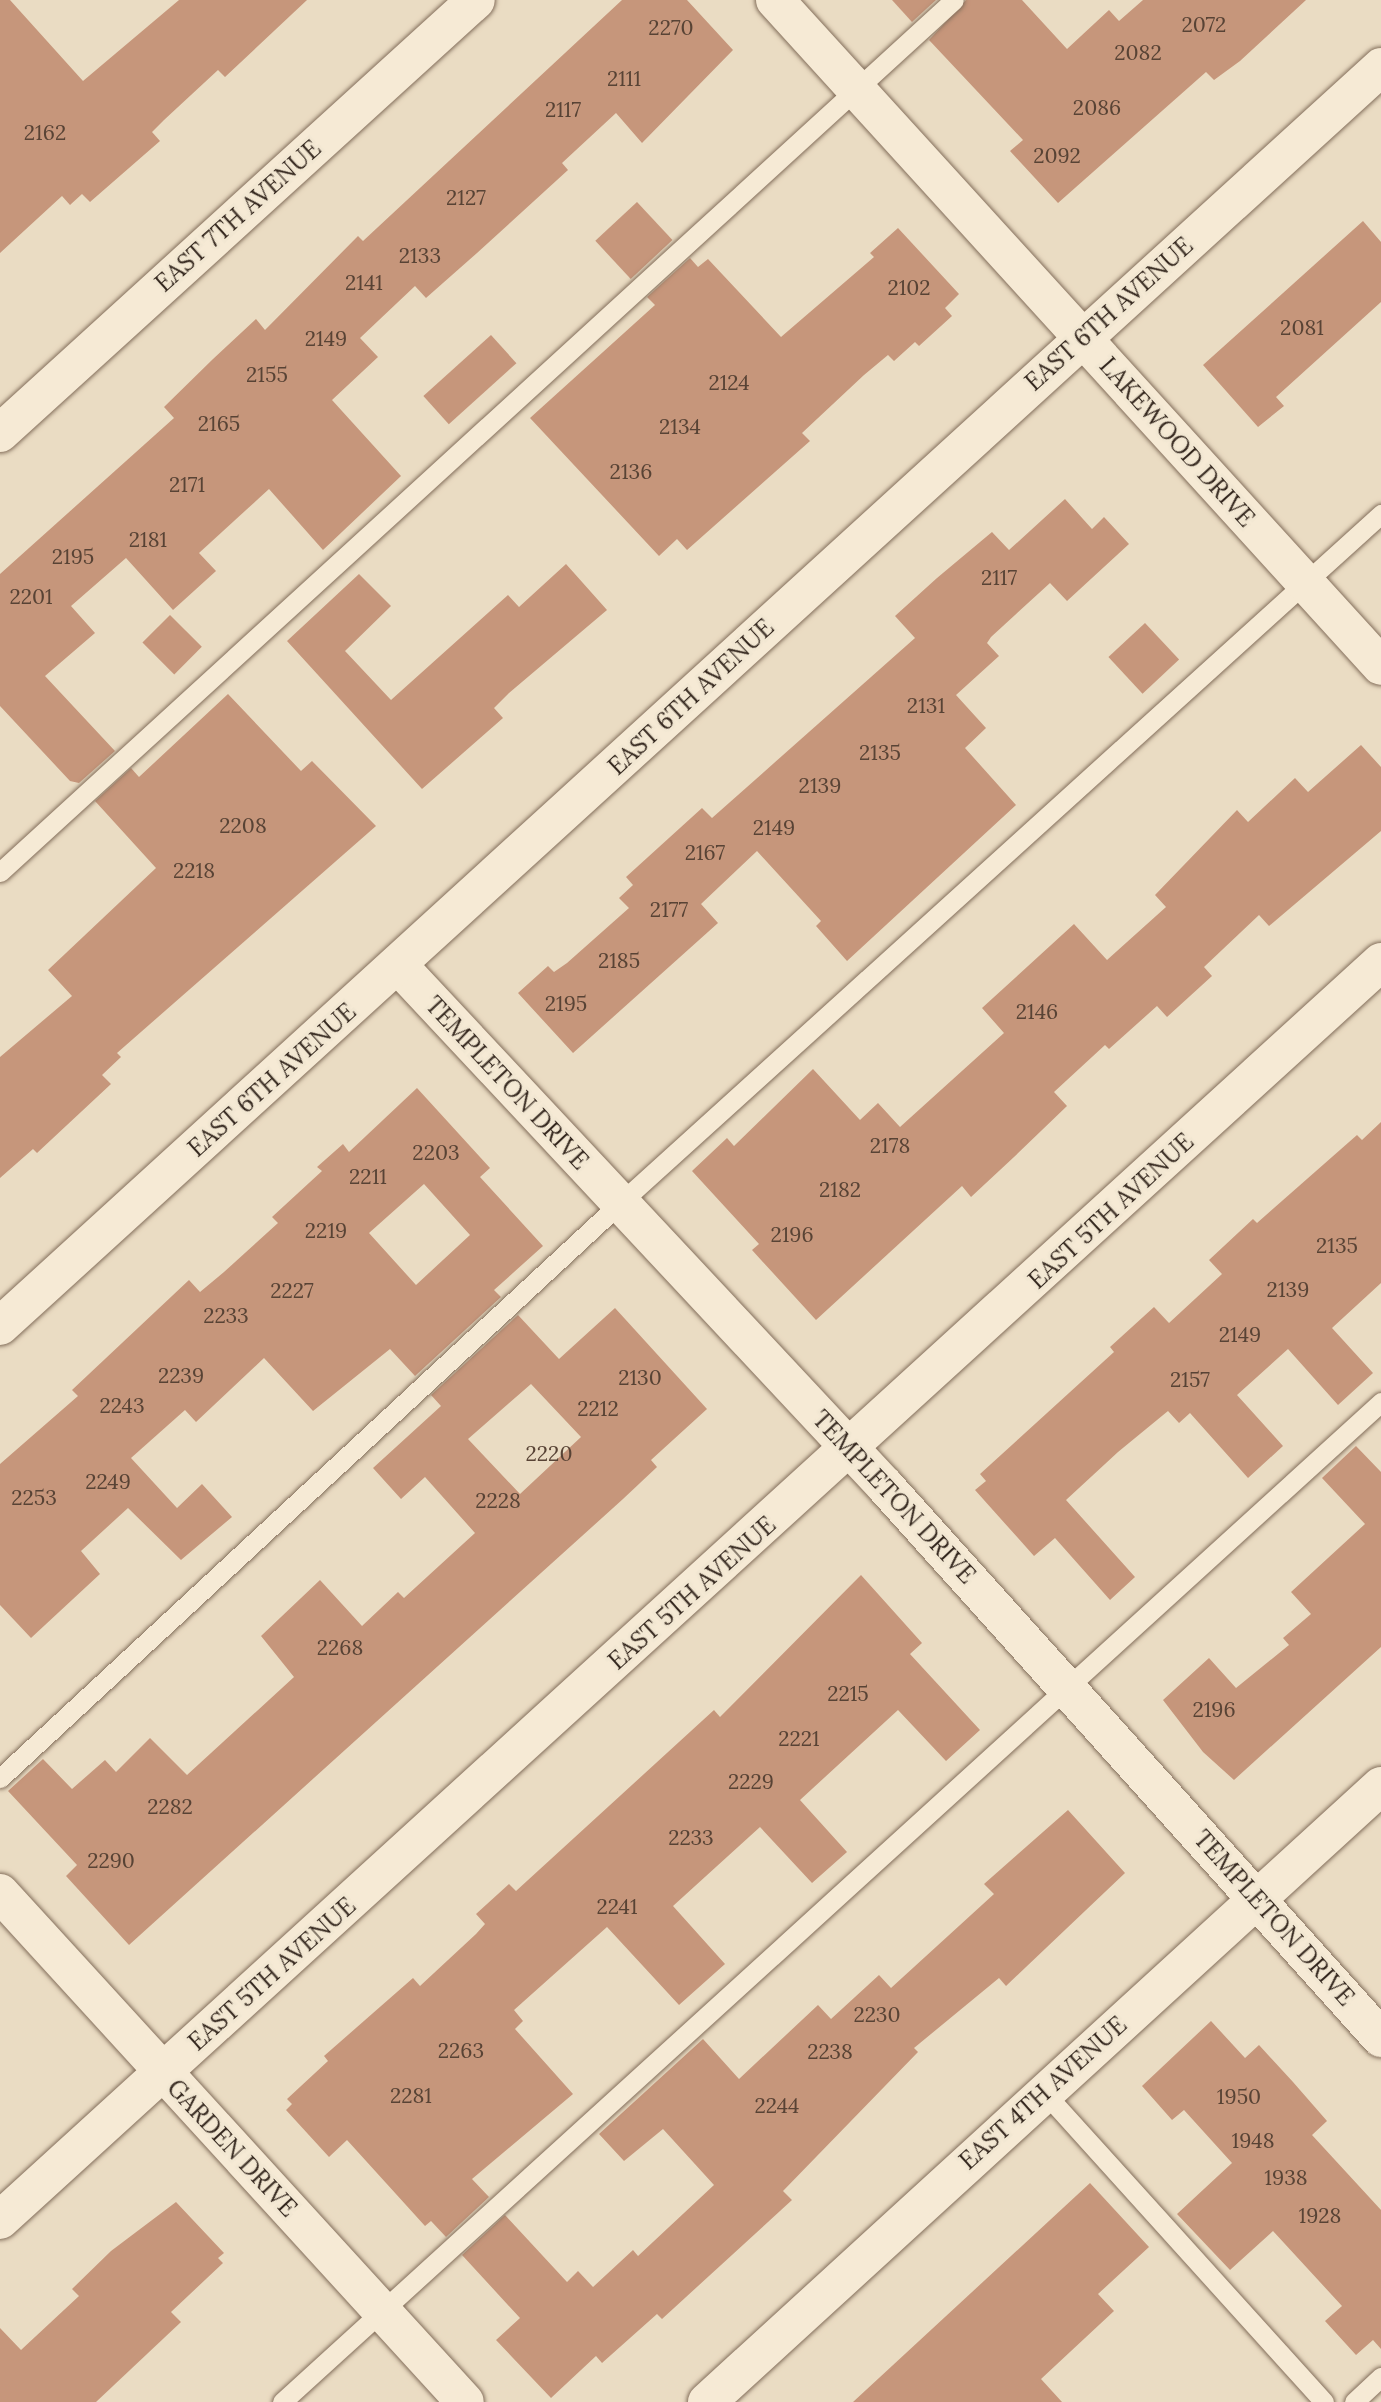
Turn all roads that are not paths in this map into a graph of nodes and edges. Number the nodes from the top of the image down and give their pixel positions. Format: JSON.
{"nodes":[{"id":1,"x":476,"y":0,"type":"edge"},
{"id":2,"x":775,"y":0,"type":"edge"},
{"id":3,"x":954,"y":0,"type":"edge"},
{"id":4,"x":1381,"y":67,"type":"edge"},
{"id":5,"x":856,"y":89,"type":"junction"},
{"id":6,"x":1082,"y":337,"type":"junction"},
{"id":7,"x":0,"y":433,"type":"edge"},
{"id":8,"x":1381,"y":514,"type":"edge"},
{"id":9,"x":1305,"y":583,"type":"junction"},
{"id":10,"x":1381,"y":666,"type":"edge"},
{"id":11,"x":0,"y":872,"type":"edge"},
{"id":12,"x":1381,"y":962,"type":"edge"},
{"id":13,"x":398,"y":965,"type":"junction"},
{"id":14,"x":620,"y":1203,"type":"junction"},
{"id":15,"x":0,"y":1326,"type":"edge"},
{"id":16,"x":1381,"y":1402,"type":"edge"},
{"id":17,"x":850,"y":1450,"type":"junction"},
{"id":18,"x":1066,"y":1685,"type":"junction"},
{"id":19,"x":0,"y":1778,"type":"edge"},
{"id":20,"x":1381,"y":1786,"type":"edge"},
{"id":21,"x":0,"y":1893,"type":"edge"},
{"id":22,"x":1258,"y":1899,"type":"junction"},
{"id":23,"x":1381,"y":2038,"type":"edge"},
{"id":24,"x":163,"y":2073,"type":"junction"},
{"id":25,"x":1043,"y":2091,"type":"junction"},
{"id":26,"x":0,"y":2220,"type":"edge"},
{"id":27,"x":382,"y":2309,"type":"junction"},
{"id":28,"x":1381,"y":2377,"type":"edge"},
{"id":29,"x":282,"y":2402,"type":"edge"},
{"id":30,"x":465,"y":2402,"type":"edge"},
{"id":31,"x":707,"y":2402,"type":"edge"},
{"id":32,"x":1324,"y":2402,"type":"edge"},
{"id":33,"x":1354,"y":2402,"type":"edge"}],
"edges":[{"from":1,"to":7,"type":"street","name":"EAST 7TH AVENUE"},
{"from":2,"to":5,"type":"street","name":"LAKEWOOD DRIVE"},
{"from":3,"to":5,"type":"lane"},
{"from":4,"to":6,"type":"street","name":"EAST 6TH AVENUE"},
{"from":5,"to":6,"type":"street","name":"LAKEWOOD DRIVE"},
{"from":5,"to":11,"type":"lane"},
{"from":6,"to":9,"type":"street","name":"LAKEWOOD DRIVE"},
{"from":6,"to":13,"type":"street","name":"EAST 6TH AVENUE"},
{"from":8,"to":9,"type":"lane"},
{"from":9,"to":10,"type":"street","name":"LAKEWOOD DRIVE"},
{"from":9,"to":14,"type":"lane"},
{"from":12,"to":17,"type":"street","name":"EAST 5TH AVENUE"},
{"from":13,"to":14,"type":"street","name":"TEMPLETON DRIVE"},
{"from":13,"to":15,"type":"street","name":"EAST 6TH AVENUE"},
{"from":14,"to":17,"type":"street","name":"TEMPLETON DRIVE"},
{"from":14,"to":19,"type":"lane"},
{"from":16,"to":18,"type":"lane"},
{"from":17,"to":18,"type":"street","name":"TEMPLETON DRIVE"},
{"from":17,"to":24,"type":"street","name":"EAST 5TH AVENUE"},
{"from":18,"to":22,"type":"street","name":"TEMPLETON DRIVE"},
{"from":18,"to":27,"type":"lane"},
{"from":20,"to":22,"type":"street","name":"EAST 4TH AVENUE"},
{"from":21,"to":24,"type":"street","name":"GARDEN DRIVE"},
{"from":22,"to":23,"type":"street","name":"TEMPLETON DRIVE"},
{"from":22,"to":25,"type":"street","name":"EAST 4TH AVENUE"},
{"from":24,"to":26,"type":"street","name":"EAST 5TH AVENUE"},
{"from":24,"to":27,"type":"street","name":"GARDEN DRIVE"},
{"from":25,"to":31,"type":"street","name":"EAST 4TH AVENUE"},
{"from":25,"to":32,"type":"lane"},
{"from":27,"to":29,"type":"lane"},
{"from":27,"to":30,"type":"street","name":"GARDEN DRIVE"},
{"from":28,"to":33,"type":"lane"}]}
